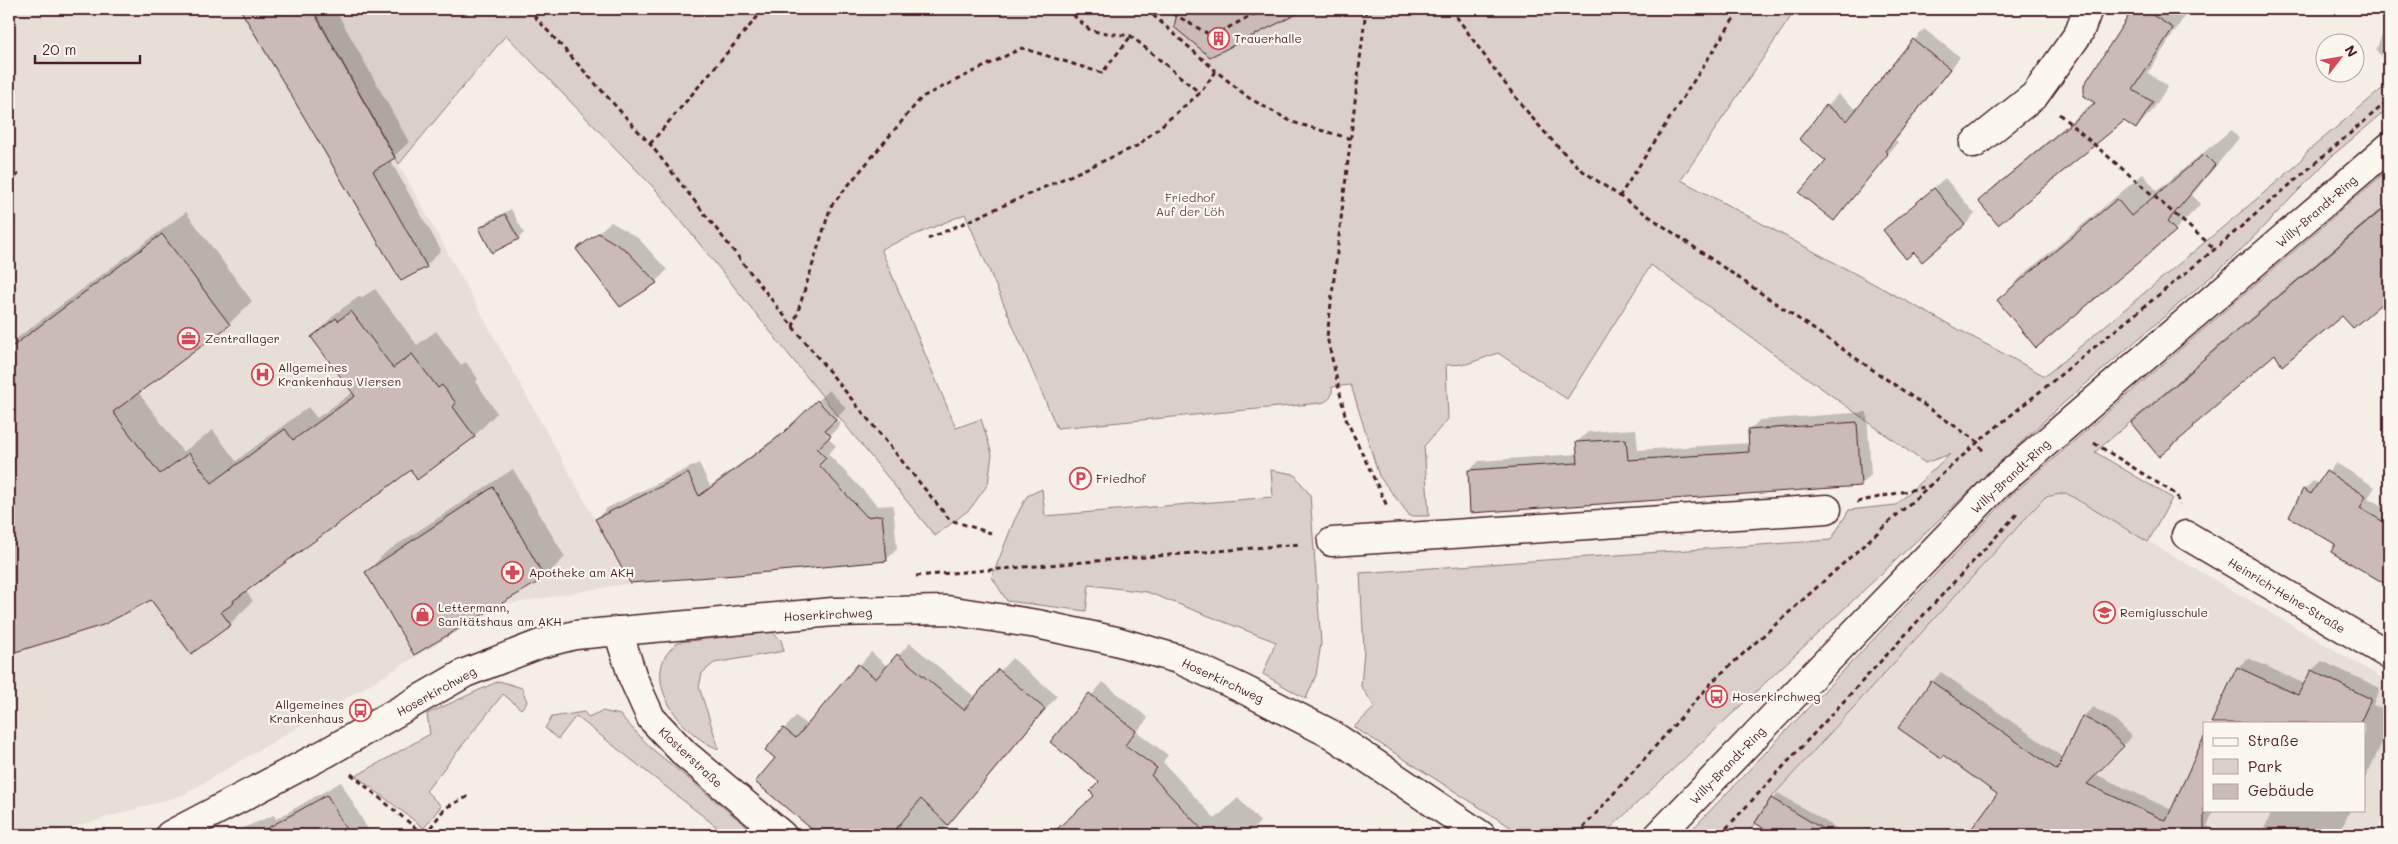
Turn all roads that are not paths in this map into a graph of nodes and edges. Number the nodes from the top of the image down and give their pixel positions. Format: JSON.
{"nodes":[{"id":1,"x":2088,"y":9,"type":"edge"},
{"id":2,"x":1974,"y":144,"type":"dead end"},
{"id":3,"x":2389,"y":147,"type":"edge"},
{"id":4,"x":1827,"y":509,"type":"road end"},
{"id":5,"x":2186,"y":535,"type":"road end"},
{"id":6,"x":1332,"y":542,"type":"dead end"},
{"id":7,"x":618,"y":631,"type":"junction"},
{"id":8,"x":2389,"y":655,"type":"edge"},
{"id":9,"x":170,"y":835,"type":"edge"},
{"id":10,"x":782,"y":835,"type":"edge"},
{"id":11,"x":1481,"y":835,"type":"edge"},
{"id":12,"x":1659,"y":835,"type":"edge"}],
"edges":[{"from":1,"to":2,"type":"street"},
{"from":3,"to":12,"type":"street","name":"Willy-Brandt-Ring"},
{"from":4,"to":6,"type":"street"},
{"from":5,"to":8,"type":"street","name":"Heinrich-Heine-Straße"},
{"from":7,"to":9,"type":"street","name":"Hoserkirchweg"},
{"from":7,"to":10,"type":"street","name":"Klosterstraße"},
{"from":7,"to":11,"type":"street","name":"Hoserkirchweg"}]}
